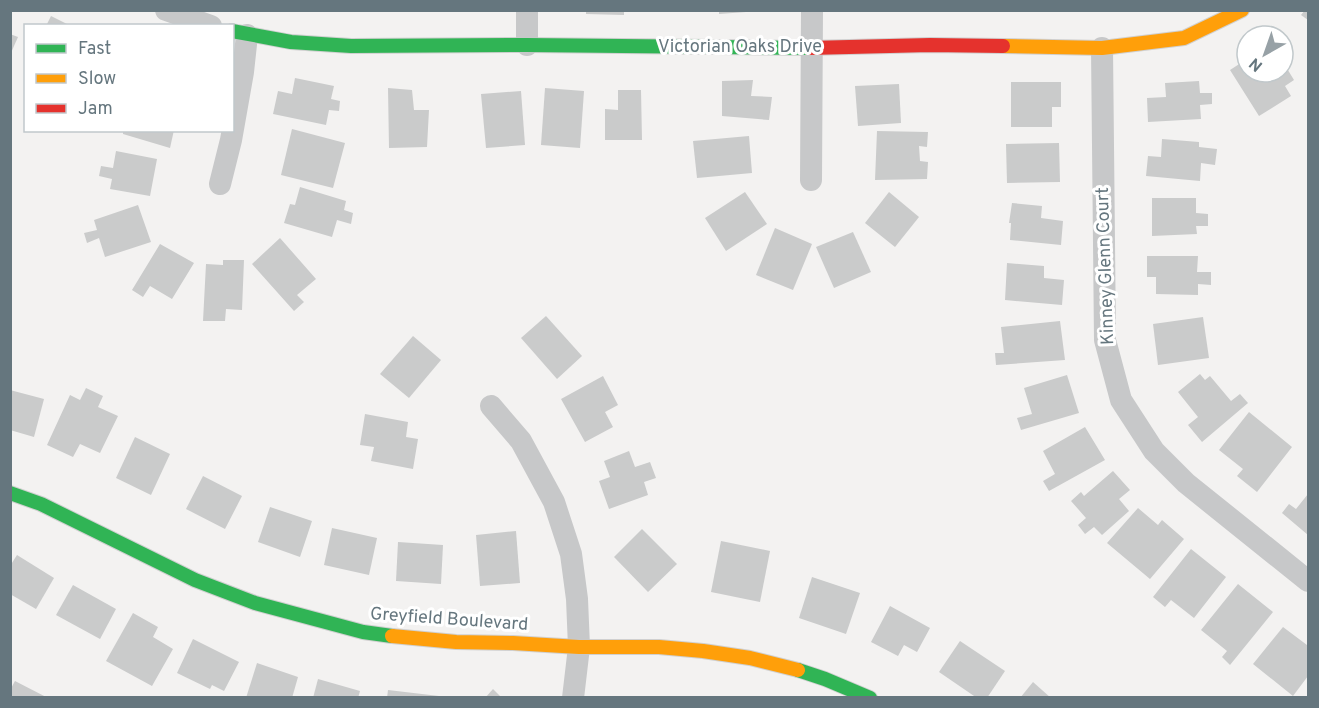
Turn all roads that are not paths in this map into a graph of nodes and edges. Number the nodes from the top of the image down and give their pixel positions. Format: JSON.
{"nodes":[{"id":1,"x":166,"y":10,"type":"edge"},
{"id":2,"x":527,"y":10,"type":"edge"},
{"id":3,"x":812,"y":10,"type":"edge"},
{"id":4,"x":1242,"y":10,"type":"edge"},
{"id":5,"x":205,"y":24,"type":"edge"},
{"id":6,"x":240,"y":33,"type":"edge"},
{"id":7,"x":527,"y":45,"type":"junction"},
{"id":8,"x":811,"y":48,"type":"junction"},
{"id":9,"x":1102,"y":48,"type":"junction"},
{"id":10,"x":234,"y":124,"type":"edge"},
{"id":11,"x":233,"y":132,"type":"edge"},
{"id":12,"x":811,"y":180,"type":"dead end"},
{"id":13,"x":220,"y":184,"type":"dead end"},
{"id":14,"x":491,"y":406,"type":"dead end"},
{"id":15,"x":10,"y":493,"type":"edge"},
{"id":16,"x":1308,"y":581,"type":"edge"},
{"id":17,"x":579,"y":647,"type":"junction"},
{"id":18,"x":573,"y":698,"type":"edge"},
{"id":19,"x":870,"y":698,"type":"edge"}],
"edges":[{"from":1,"to":5,"type":"street"},
{"from":2,"to":7,"type":"street"},
{"from":3,"to":8,"type":"street"},
{"from":4,"to":9,"type":"street","name":"Victorian Oaks Drive"},
{"from":6,"to":7,"type":"street","name":"Victorian Oaks Drive"},
{"from":6,"to":10,"type":"street"},
{"from":7,"to":8,"type":"street","name":"Victorian Oaks Drive"},
{"from":8,"to":9,"type":"street","name":"Victorian Oaks Drive"},
{"from":8,"to":12,"type":"street"},
{"from":9,"to":16,"type":"street","name":"Kinney Glenn Court"},
{"from":11,"to":13,"type":"street"},
{"from":14,"to":17,"type":"street"},
{"from":15,"to":17,"type":"street","name":"Greyfield Boulevard"},
{"from":17,"to":18,"type":"street"},
{"from":17,"to":19,"type":"street","name":"Greyfield Boulevard"}]}
